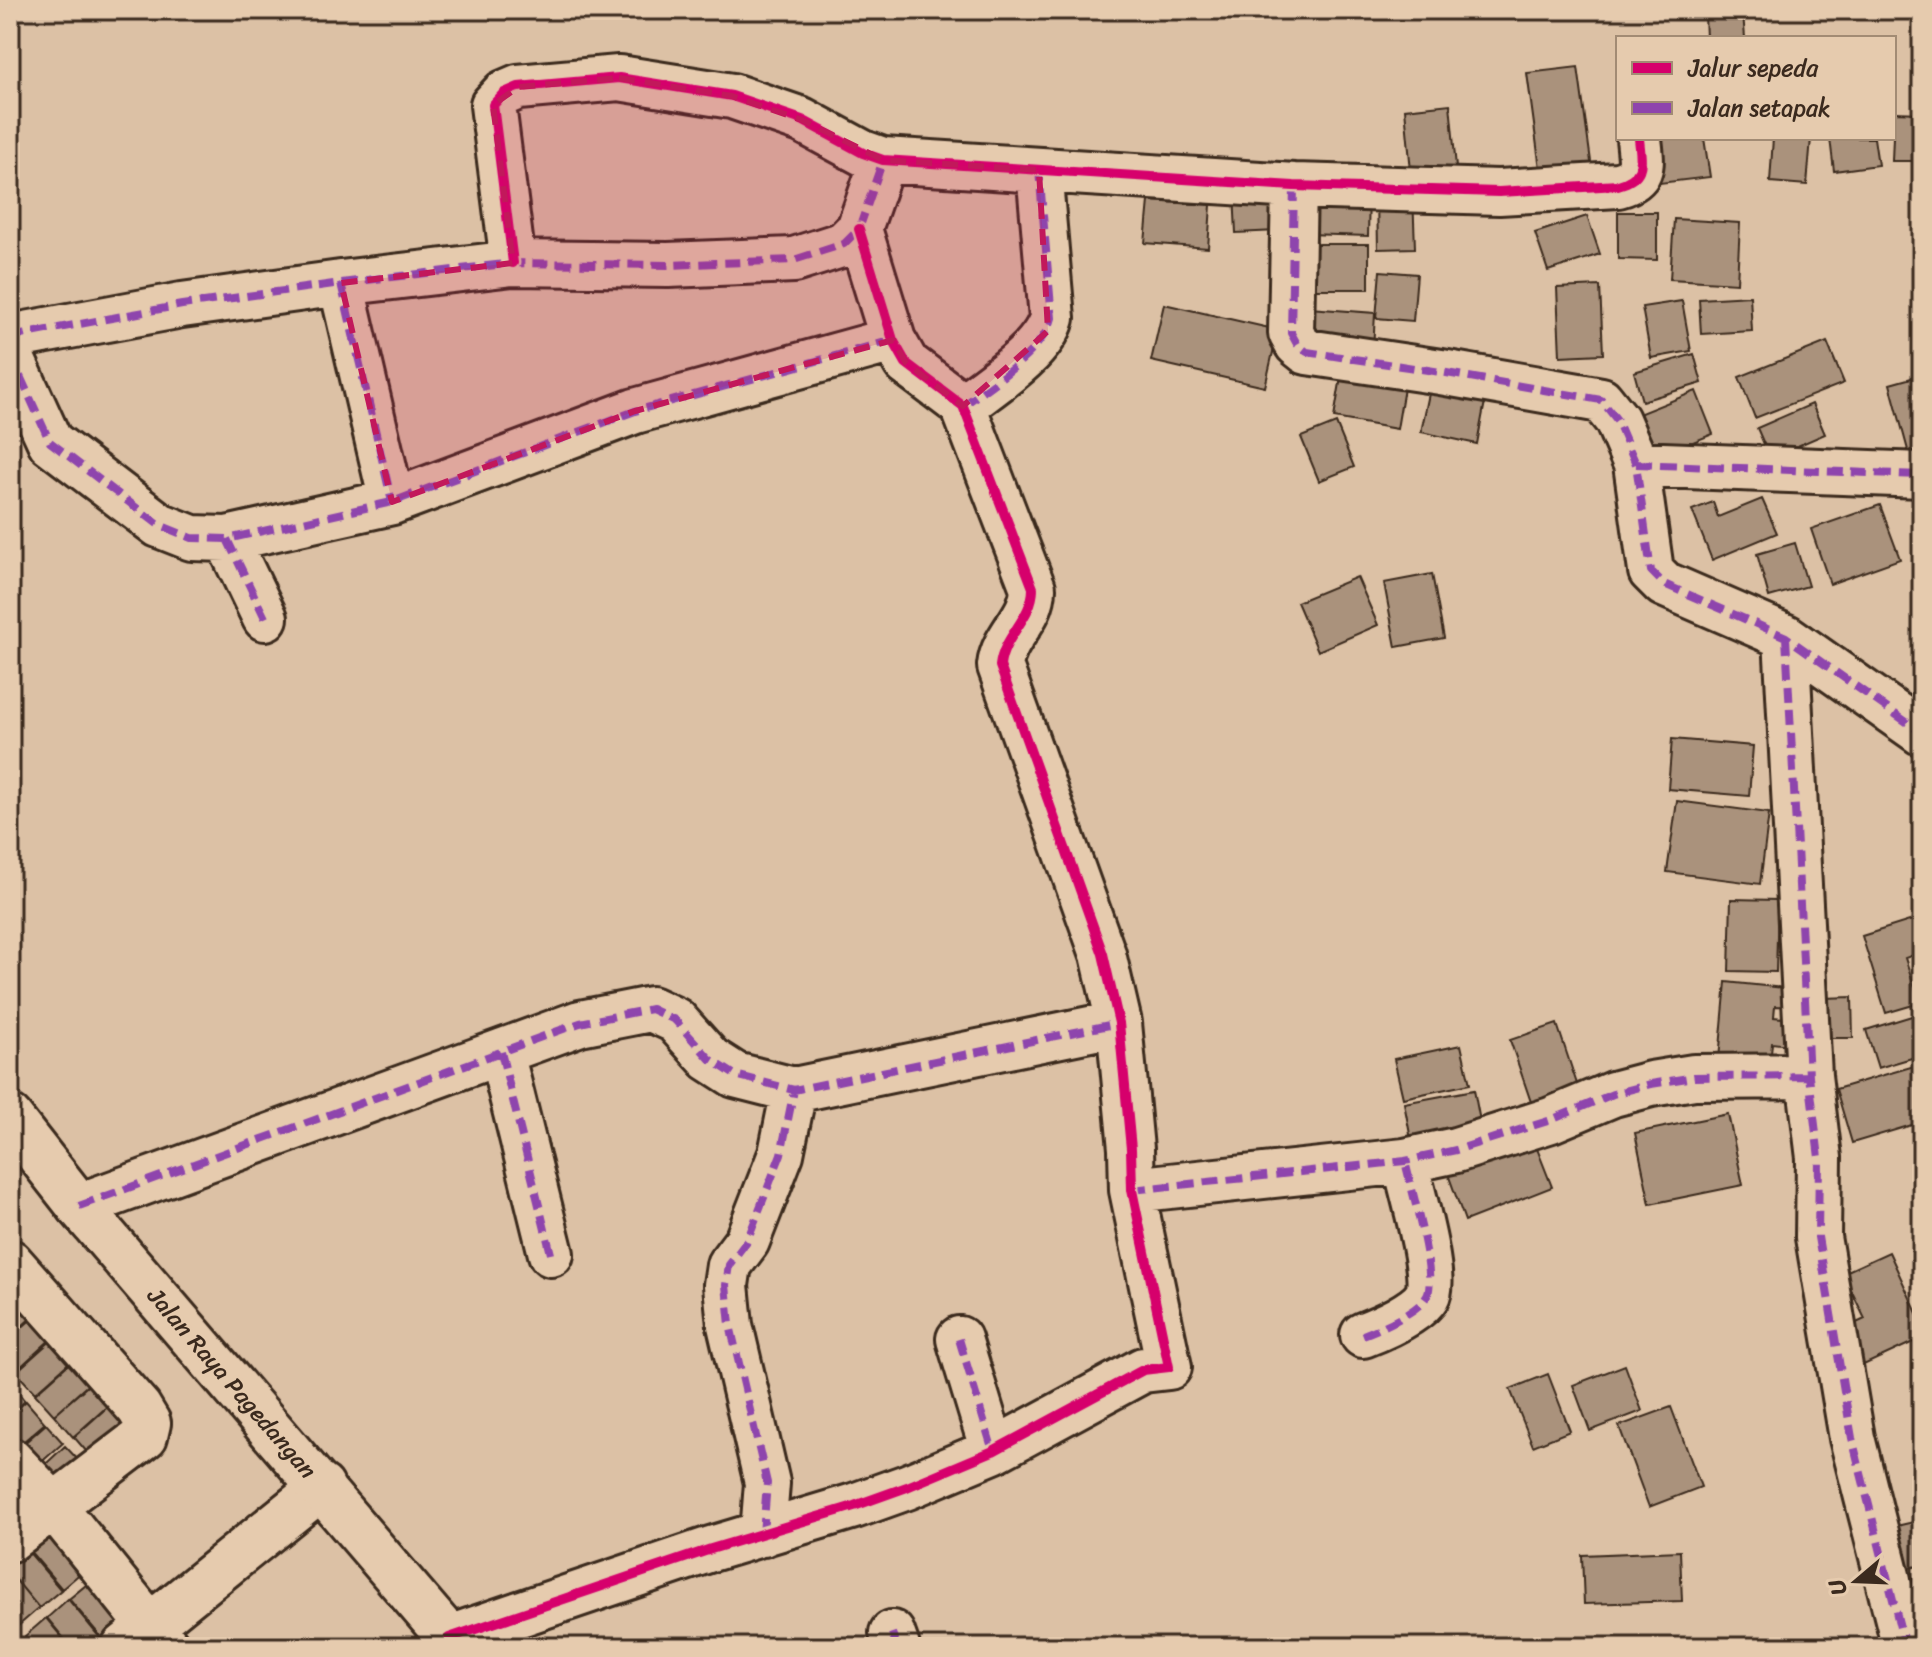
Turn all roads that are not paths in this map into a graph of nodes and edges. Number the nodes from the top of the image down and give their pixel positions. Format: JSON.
{"nodes":[{"id":1,"x":1639,"y":140,"type":"edge"},
{"id":2,"x":883,"y":160,"type":"junction"},
{"id":3,"x":1039,"y":170,"type":"junction"},
{"id":4,"x":1294,"y":186,"type":"junction"},
{"id":5,"x":859,"y":229,"type":"junction"},
{"id":6,"x":513,"y":263,"type":"junction"},
{"id":7,"x":341,"y":283,"type":"junction"},
{"id":8,"x":10,"y":337,"type":"edge"},
{"id":9,"x":893,"y":340,"type":"junction"},
{"id":10,"x":10,"y":354,"type":"edge"},
{"id":11,"x":963,"y":406,"type":"junction"},
{"id":12,"x":1636,"y":464,"type":"junction"},
{"id":13,"x":1922,"y":475,"type":"edge"},
{"id":14,"x":392,"y":502,"type":"junction"},
{"id":15,"x":227,"y":539,"type":"junction"},
{"id":16,"x":265,"y":618,"type":"dead end"},
{"id":17,"x":1786,"y":637,"type":"junction"},
{"id":18,"x":1922,"y":733,"type":"edge"},
{"id":19,"x":1119,"y":1023,"type":"junction"},
{"id":20,"x":501,"y":1052,"type":"junction"},
{"id":21,"x":1809,"y":1076,"type":"junction"},
{"id":22,"x":794,"y":1090,"type":"junction"},
{"id":23,"x":10,"y":1118,"type":"edge"},
{"id":24,"x":1405,"y":1161,"type":"junction"},
{"id":25,"x":1132,"y":1190,"type":"junction"},
{"id":26,"x":79,"y":1206,"type":"junction"},
{"id":27,"x":551,"y":1254,"type":"dead end"},
{"id":28,"x":10,"y":1262,"type":"edge"},
{"id":29,"x":1363,"y":1335,"type":"dead end"},
{"id":30,"x":959,"y":1339,"type":"dead end"},
{"id":31,"x":993,"y":1451,"type":"junction"},
{"id":32,"x":10,"y":1460,"type":"edge"},
{"id":33,"x":322,"y":1487,"type":"junction"},
{"id":34,"x":53,"y":1505,"type":"junction"},
{"id":35,"x":763,"y":1534,"type":"junction"},
{"id":36,"x":10,"y":1539,"type":"edge"},
{"id":37,"x":147,"y":1640,"type":"edge"},
{"id":38,"x":453,"y":1642,"type":"edge"},
{"id":39,"x":1905,"y":1647,"type":"edge"}],
"edges":[{"from":1,"to":4,"type":"street"},
{"from":2,"to":3,"type":"street"},
{"from":2,"to":5,"type":"street"},
{"from":2,"to":6,"type":"street"},
{"from":3,"to":4,"type":"street"},
{"from":3,"to":11,"type":"street"},
{"from":4,"to":12,"type":"street"},
{"from":5,"to":6,"type":"street"},
{"from":5,"to":9,"type":"street"},
{"from":6,"to":7,"type":"street"},
{"from":7,"to":8,"type":"street"},
{"from":7,"to":14,"type":"street"},
{"from":9,"to":11,"type":"street"},
{"from":9,"to":14,"type":"street"},
{"from":10,"to":15,"type":"street"},
{"from":11,"to":19,"type":"street"},
{"from":12,"to":13,"type":"street"},
{"from":12,"to":17,"type":"street"},
{"from":14,"to":15,"type":"street"},
{"from":15,"to":16,"type":"street"},
{"from":17,"to":18,"type":"street"},
{"from":17,"to":21,"type":"street"},
{"from":19,"to":22,"type":"street"},
{"from":19,"to":25,"type":"street"},
{"from":20,"to":22,"type":"street"},
{"from":20,"to":26,"type":"street"},
{"from":20,"to":27,"type":"street"},
{"from":21,"to":24,"type":"street"},
{"from":21,"to":39,"type":"street"},
{"from":22,"to":35,"type":"street"},
{"from":23,"to":26,"type":"street","name":"Jalan Raya Pagedangan"},
{"from":24,"to":25,"type":"street"},
{"from":24,"to":29,"type":"street"},
{"from":25,"to":31,"type":"street"},
{"from":26,"to":33,"type":"street","name":"Jalan Raya Pagedangan"},
{"from":28,"to":34,"type":"street"},
{"from":30,"to":31,"type":"street"},
{"from":31,"to":35,"type":"street"},
{"from":32,"to":34,"type":"street"},
{"from":33,"to":37,"type":"street"},
{"from":33,"to":38,"type":"street","name":"Jalan Raya Pagedangan"},
{"from":34,"to":36,"type":"street"},
{"from":34,"to":37,"type":"street"},
{"from":35,"to":38,"type":"street"}]}
